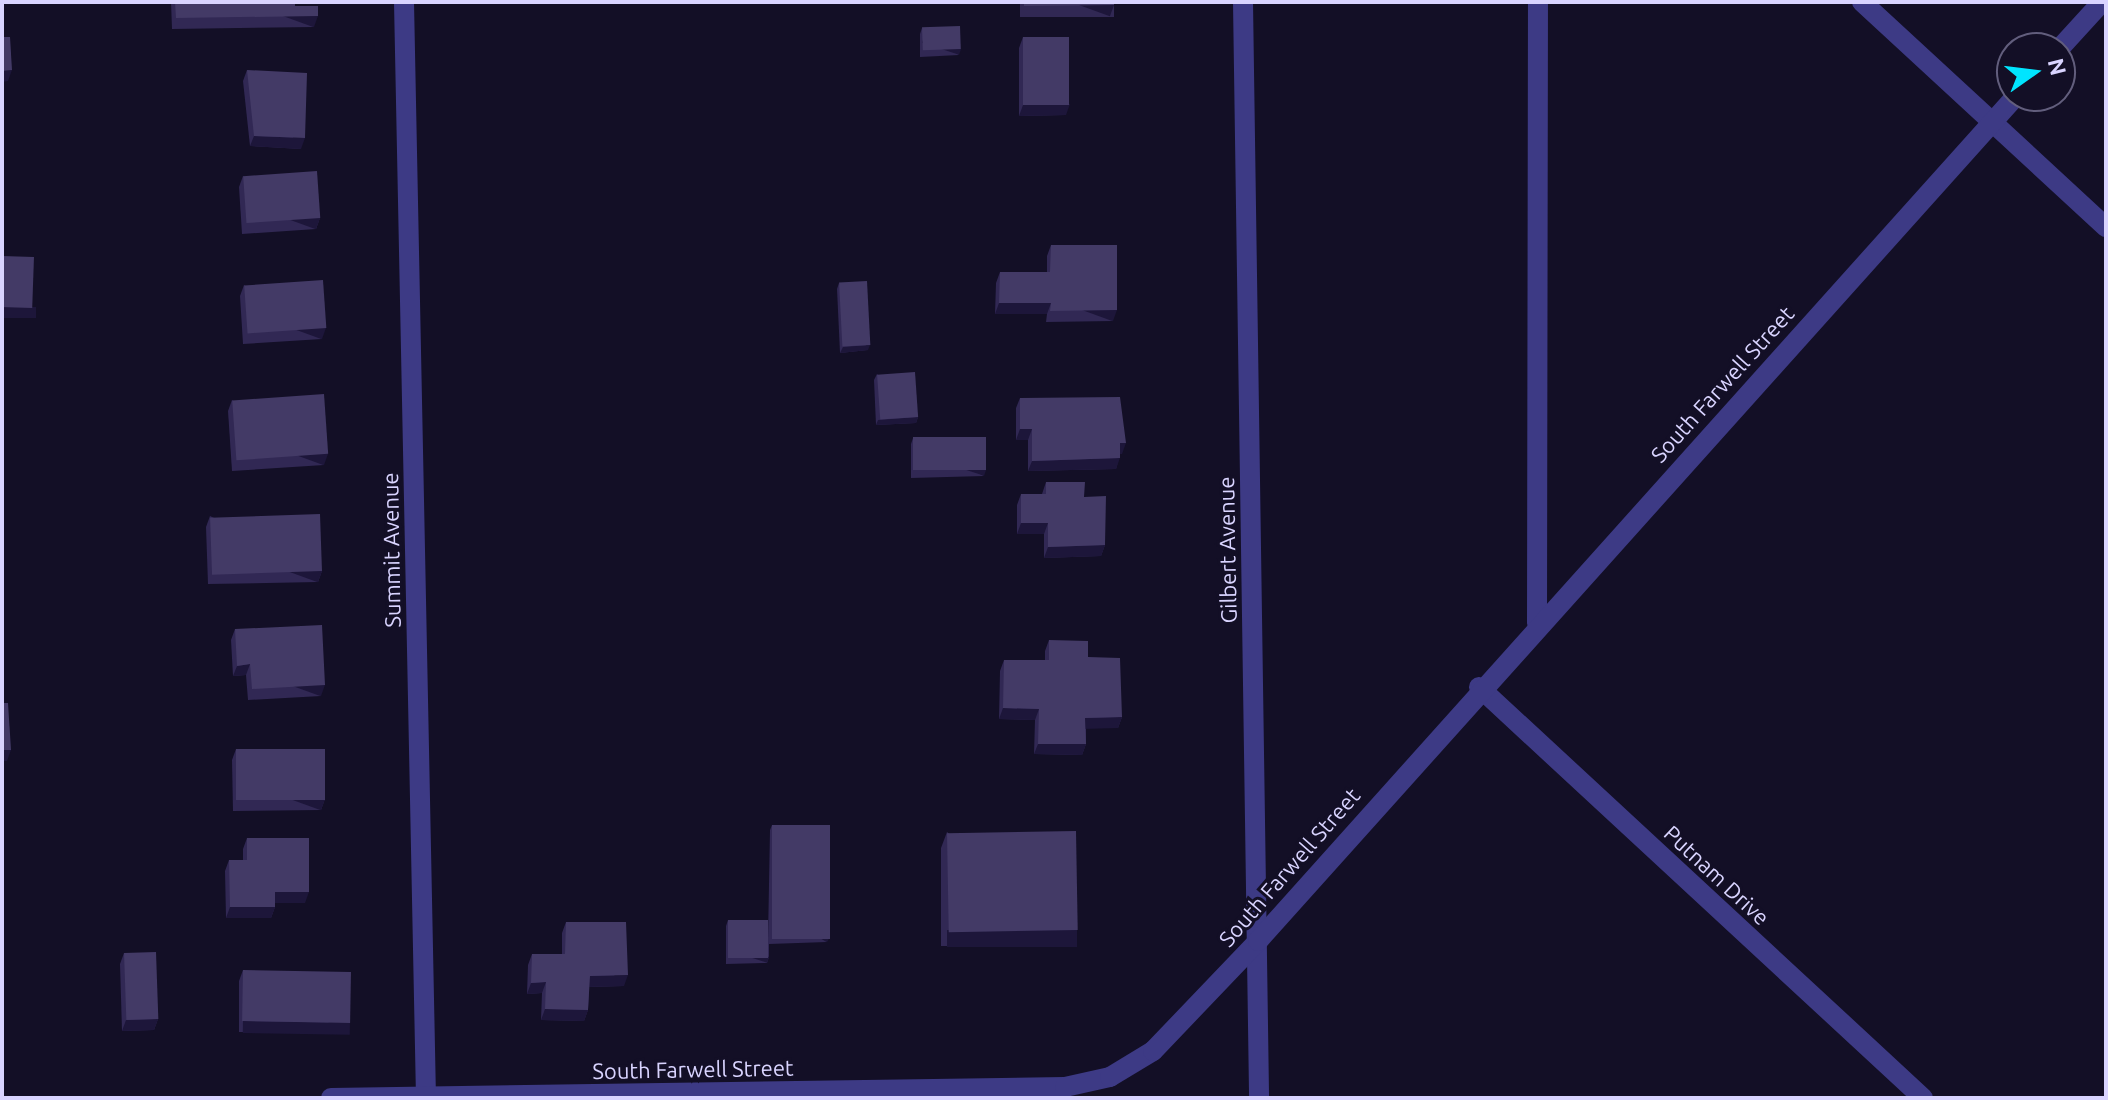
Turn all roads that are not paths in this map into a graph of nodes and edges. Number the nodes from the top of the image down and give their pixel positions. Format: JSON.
{"nodes":[{"id":1,"x":404,"y":2,"type":"edge"},
{"id":2,"x":1243,"y":2,"type":"edge"},
{"id":3,"x":1538,"y":2,"type":"edge"},
{"id":4,"x":1862,"y":2,"type":"edge"},
{"id":5,"x":2102,"y":2,"type":"edge"},
{"id":6,"x":2075,"y":32,"type":"edge"},
{"id":7,"x":2002,"y":112,"type":"edge"},
{"id":8,"x":1991,"y":124,"type":"junction"},
{"id":9,"x":2106,"y":227,"type":"edge"},
{"id":10,"x":1537,"y":623,"type":"junction"},
{"id":11,"x":1479,"y":687,"type":"junction"},
{"id":12,"x":1258,"y":941,"type":"junction"},
{"id":13,"x":331,"y":1098,"type":"edge"},
{"id":14,"x":426,"y":1098,"type":"edge"},
{"id":15,"x":1259,"y":1098,"type":"edge"},
{"id":16,"x":1923,"y":1098,"type":"edge"}],
"edges":[{"from":1,"to":14,"type":"street","name":"Summit Avenue"},
{"from":2,"to":12,"type":"street","name":"Gilbert Avenue"},
{"from":3,"to":10,"type":"street"},
{"from":4,"to":8,"type":"street"},
{"from":5,"to":6,"type":"street"},
{"from":7,"to":8,"type":"street","name":"South Farwell Street"},
{"from":8,"to":9,"type":"street"},
{"from":8,"to":10,"type":"street","name":"South Farwell Street"},
{"from":10,"to":11,"type":"street","name":"South Farwell Street"},
{"from":11,"to":12,"type":"street","name":"South Farwell Street"},
{"from":11,"to":16,"type":"street","name":"Putnam Drive"},
{"from":12,"to":14,"type":"street","name":"South Farwell Street"},
{"from":12,"to":15,"type":"street","name":"Gilbert Avenue"},
{"from":13,"to":14,"type":"street","name":"South Farwell Street"}]}
